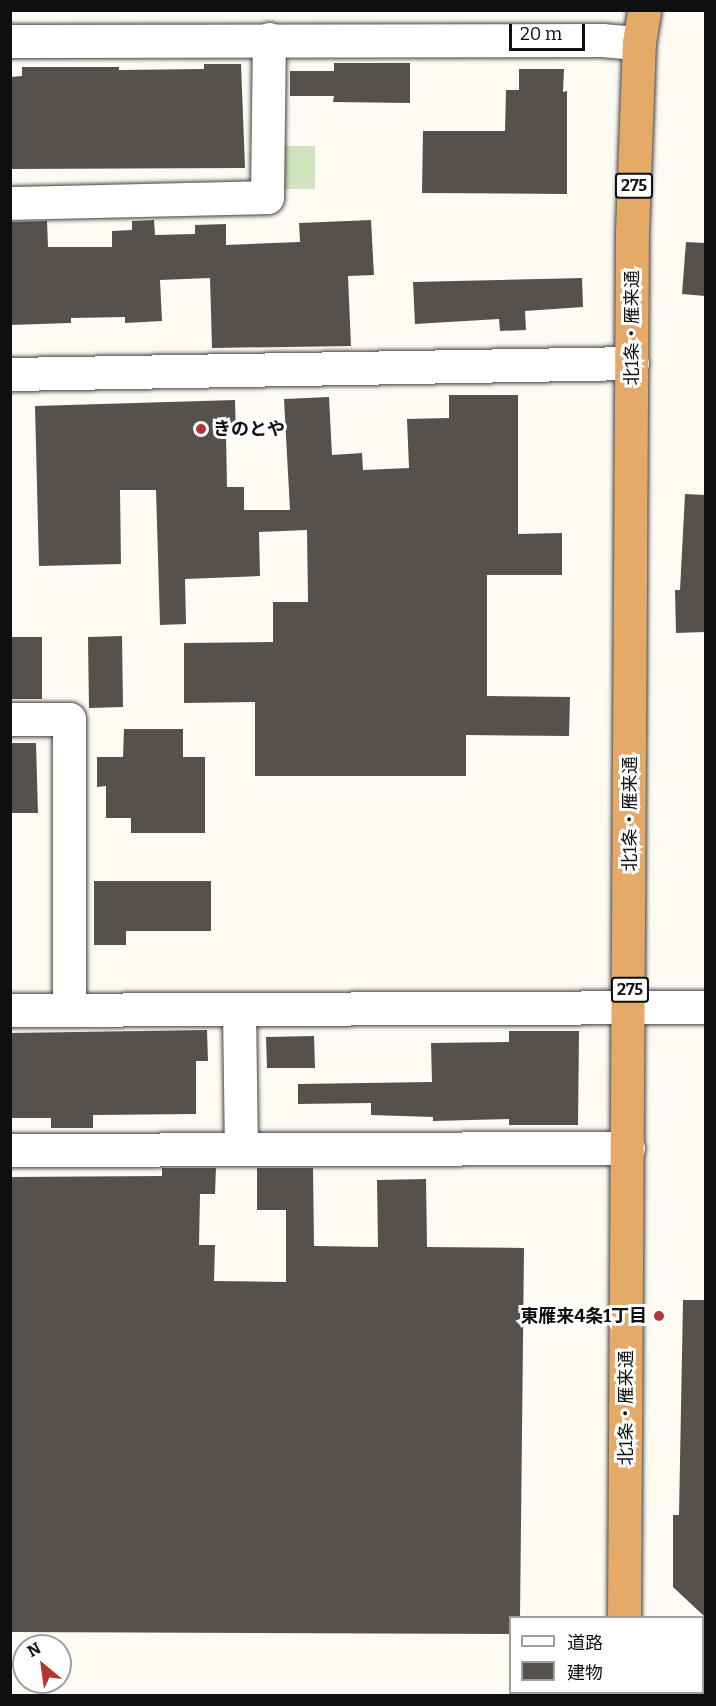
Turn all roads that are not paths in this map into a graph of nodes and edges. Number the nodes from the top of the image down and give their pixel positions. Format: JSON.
{"nodes":[{"id":1,"x":644,"y":10,"type":"edge"},
{"id":2,"x":269,"y":39,"type":"junction"},
{"id":3,"x":10,"y":41,"type":"edge"},
{"id":4,"x":639,"y":44,"type":"junction"},
{"id":5,"x":10,"y":203,"type":"edge"},
{"id":6,"x":632,"y":363,"type":"junction"},
{"id":7,"x":10,"y":374,"type":"edge"},
{"id":8,"x":10,"y":719,"type":"edge"},
{"id":9,"x":705,"y":1007,"type":"edge"},
{"id":10,"x":630,"y":1008,"type":"junction"},
{"id":11,"x":239,"y":1009,"type":"junction"},
{"id":12,"x":10,"y":1010,"type":"edge"},
{"id":13,"x":69,"y":1010,"type":"junction"},
{"id":14,"x":241,"y":1148,"type":"junction"},
{"id":15,"x":628,"y":1148,"type":"junction"},
{"id":16,"x":10,"y":1150,"type":"edge"},
{"id":17,"x":624,"y":1616,"type":"edge"}],
"edges":[{"from":1,"to":4,"type":"highway","name":"北1条・雁来通","number":"275"},
{"from":2,"to":3,"type":"street"},
{"from":2,"to":4,"type":"street"},
{"from":2,"to":5,"type":"street"},
{"from":4,"to":6,"type":"highway","name":"北1条・雁来通","number":"275"},
{"from":6,"to":7,"type":"street"},
{"from":6,"to":10,"type":"highway","name":"北1条・雁来通","number":"275"},
{"from":8,"to":13,"type":"street"},
{"from":9,"to":10,"type":"street"},
{"from":10,"to":11,"type":"street"},
{"from":10,"to":15,"type":"highway","name":"北1条・雁来通","number":"275"},
{"from":11,"to":13,"type":"street"},
{"from":11,"to":14,"type":"street"},
{"from":12,"to":13,"type":"street"},
{"from":14,"to":15,"type":"street"},
{"from":14,"to":16,"type":"street"},
{"from":15,"to":17,"type":"highway","name":"北1条・雁来通","number":"275"}]}
